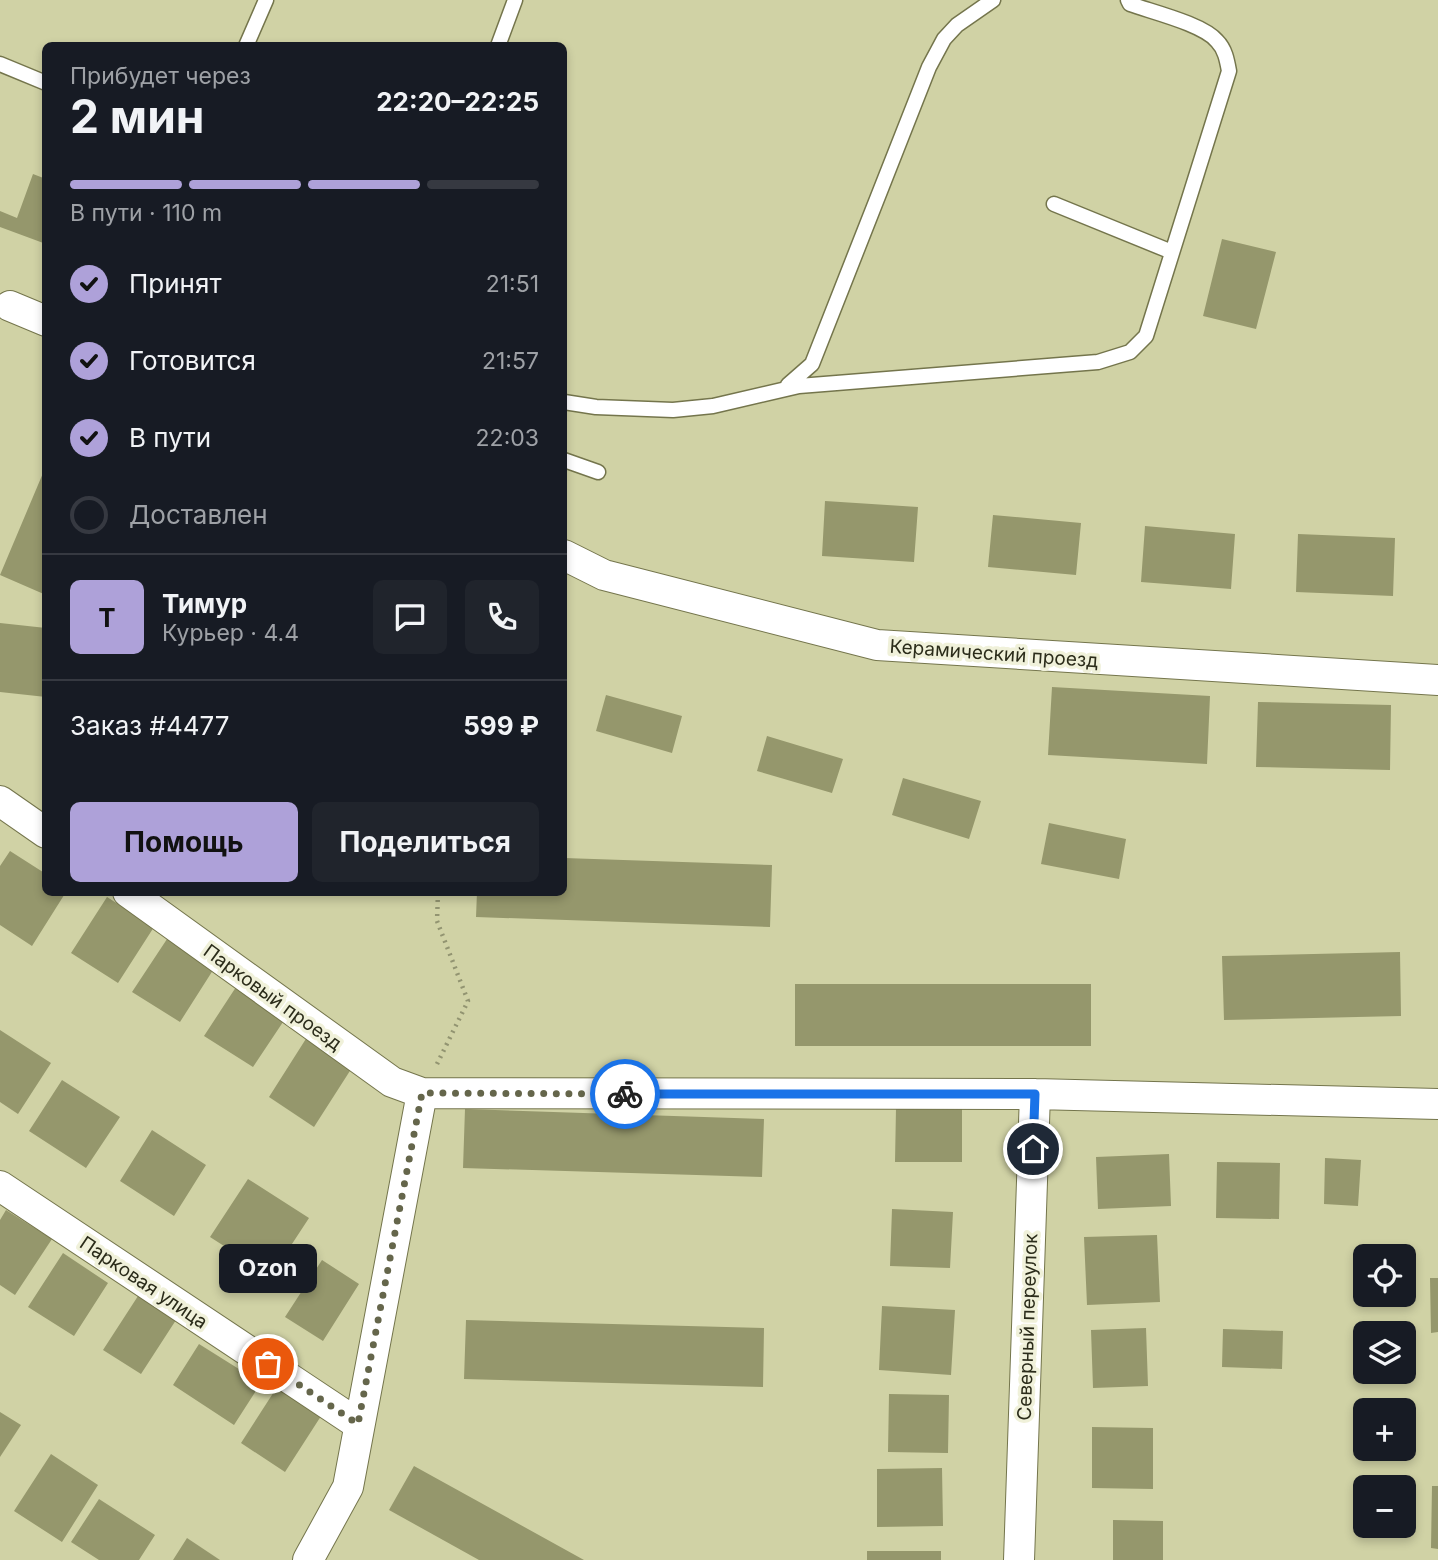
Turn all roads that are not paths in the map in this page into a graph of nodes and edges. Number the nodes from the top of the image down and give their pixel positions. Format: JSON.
{"nodes":[{"id":1,"x":266,"y":0,"type":"edge"},
{"id":2,"x":515,"y":0,"type":"edge"},
{"id":3,"x":993,"y":0,"type":"edge"},
{"id":4,"x":1128,"y":0,"type":"edge"},
{"id":5,"x":248,"y":42,"type":"edge"},
{"id":6,"x":499,"y":42,"type":"edge"},
{"id":7,"x":0,"y":64,"type":"edge"},
{"id":8,"x":42,"y":81,"type":"edge"},
{"id":9,"x":1054,"y":204,"type":"dead end"},
{"id":10,"x":1172,"y":252,"type":"junction"},
{"id":11,"x":3,"y":304,"type":"edge"},
{"id":12,"x":42,"y":319,"type":"edge"},
{"id":13,"x":775,"y":393,"type":"junction"},
{"id":14,"x":567,"y":402,"type":"edge"},
{"id":15,"x":567,"y":461,"type":"edge"},
{"id":16,"x":598,"y":472,"type":"dead end"},
{"id":17,"x":567,"y":556,"type":"edge"},
{"id":18,"x":1438,"y":680,"type":"edge"},
{"id":19,"x":0,"y":801,"type":"edge"},
{"id":20,"x":42,"y":830,"type":"edge"},
{"id":21,"x":134,"y":896,"type":"edge"},
{"id":22,"x":422,"y":1093,"type":"junction"},
{"id":23,"x":1035,"y":1094,"type":"junction"},
{"id":24,"x":1438,"y":1104,"type":"edge"},
{"id":25,"x":0,"y":1186,"type":"edge"},
{"id":26,"x":358,"y":1424,"type":"junction"},
{"id":27,"x":308,"y":1560,"type":"edge"},
{"id":28,"x":1019,"y":1560,"type":"edge"}],
"edges":[{"from":1,"to":5,"type":"lane"},
{"from":2,"to":6,"type":"lane"},
{"from":3,"to":13,"type":"lane"},
{"from":4,"to":10,"type":"lane"},
{"from":7,"to":8,"type":"lane"},
{"from":9,"to":10,"type":"lane"},
{"from":10,"to":13,"type":"lane"},
{"from":11,"to":12,"type":"street"},
{"from":13,"to":14,"type":"lane"},
{"from":15,"to":16,"type":"lane"},
{"from":17,"to":18,"type":"street","name":"Керамический проезд"},
{"from":19,"to":20,"type":"street"},
{"from":21,"to":22,"type":"street","name":"Парковый проезд"},
{"from":22,"to":23,"type":"street"},
{"from":22,"to":26,"type":"street"},
{"from":23,"to":24,"type":"street"},
{"from":23,"to":28,"type":"street","name":"Северный переулок"},
{"from":25,"to":26,"type":"street","name":"Парковая улица"},
{"from":26,"to":27,"type":"street"}]}
